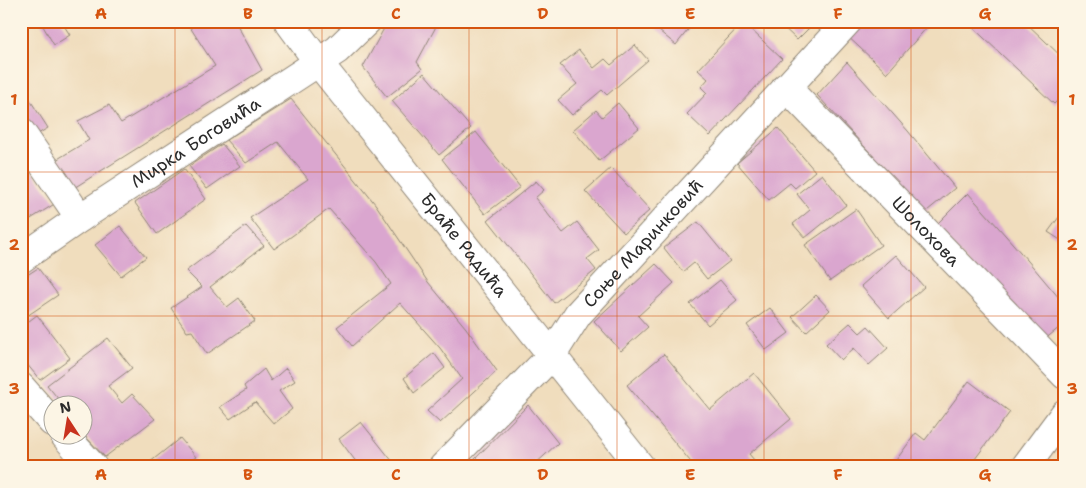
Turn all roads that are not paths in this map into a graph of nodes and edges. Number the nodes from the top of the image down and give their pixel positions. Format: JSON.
{"nodes":[{"id":1,"x":288,"y":21,"type":"edge"},
{"id":2,"x":367,"y":21,"type":"edge"},
{"id":3,"x":848,"y":21,"type":"edge"},
{"id":4,"x":318,"y":62,"type":"junction"},
{"id":5,"x":786,"y":87,"type":"junction"},
{"id":6,"x":21,"y":132,"type":"edge"},
{"id":7,"x":80,"y":218,"type":"junction"},
{"id":8,"x":21,"y":259,"type":"edge"},
{"id":9,"x":552,"y":355,"type":"junction"},
{"id":10,"x":1065,"y":375,"type":"edge"},
{"id":11,"x":21,"y":387,"type":"edge"},
{"id":12,"x":42,"y":411,"type":"edge"},
{"id":13,"x":1065,"y":412,"type":"edge"},
{"id":14,"x":74,"y":446,"type":"edge"},
{"id":15,"x":93,"y":467,"type":"edge"},
{"id":16,"x":443,"y":467,"type":"edge"},
{"id":17,"x":641,"y":467,"type":"edge"},
{"id":18,"x":1025,"y":467,"type":"edge"}],
"edges":[{"from":1,"to":4,"type":"street","name":"Браће Радића"},
{"from":2,"to":4,"type":"street","name":"Мирка Боговића"},
{"from":3,"to":5,"type":"street","name":"Соње Маринковић"},
{"from":4,"to":7,"type":"street","name":"Мирка Боговића"},
{"from":4,"to":9,"type":"street","name":"Браће Радића"},
{"from":5,"to":9,"type":"street","name":"Соње Маринковић"},
{"from":5,"to":10,"type":"street","name":"Шолохова"},
{"from":6,"to":7,"type":"street"},
{"from":7,"to":8,"type":"street","name":"Мирка Боговића"},
{"from":9,"to":16,"type":"street","name":"Соње Маринковић"},
{"from":9,"to":17,"type":"street","name":"Браће Радића"},
{"from":11,"to":12,"type":"street"},
{"from":13,"to":18,"type":"street"},
{"from":14,"to":15,"type":"street"}]}
